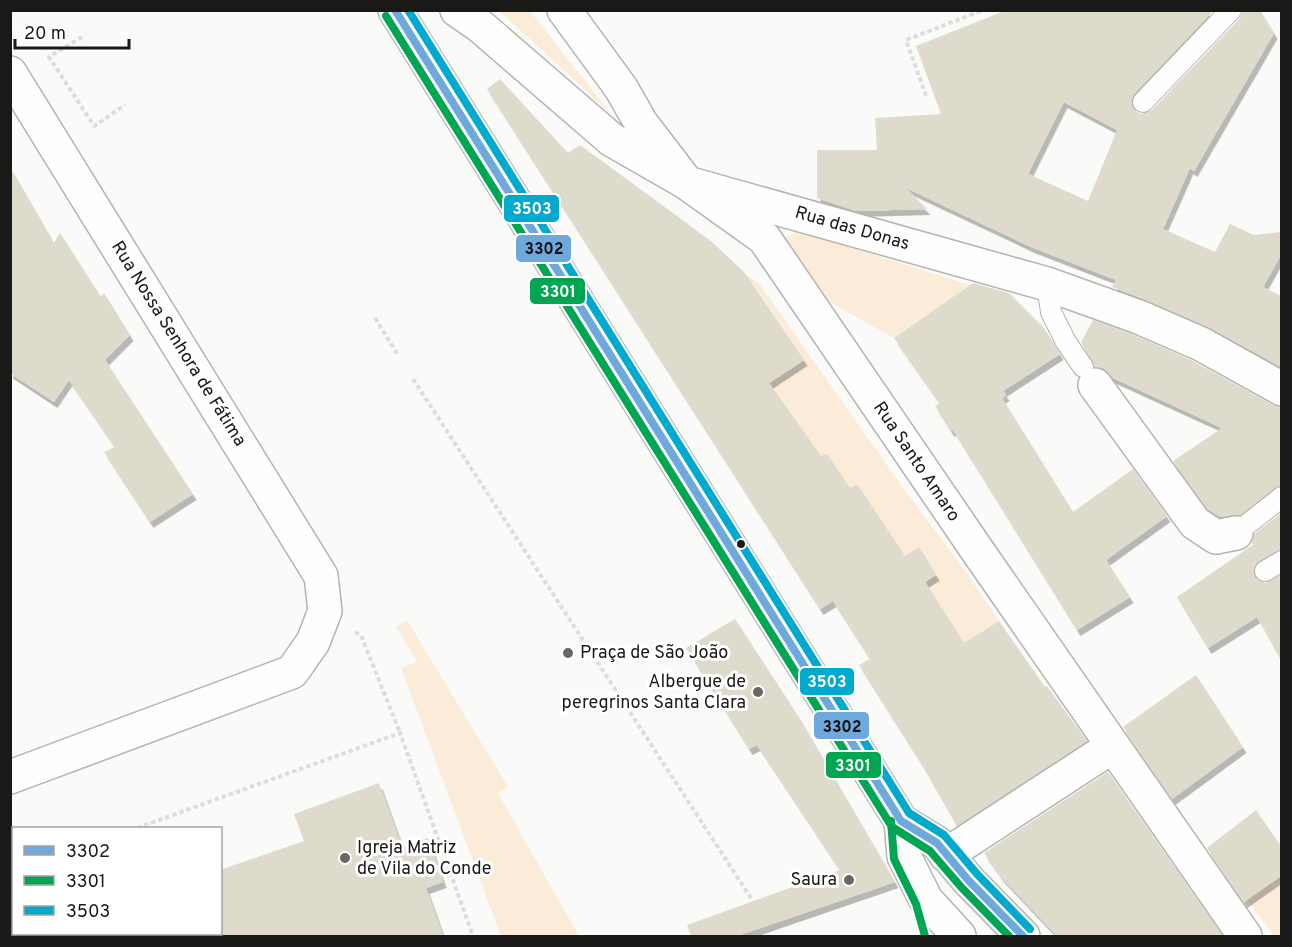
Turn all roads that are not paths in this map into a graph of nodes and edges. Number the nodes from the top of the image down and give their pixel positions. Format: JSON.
{"nodes":[{"id":1,"x":457,"y":10,"type":"edge"},
{"id":2,"x":564,"y":10,"type":"edge"},
{"id":3,"x":1231,"y":10,"type":"edge"},
{"id":4,"x":396,"y":11,"type":"edge"},
{"id":5,"x":10,"y":73,"type":"edge"},
{"id":6,"x":1143,"y":102,"type":"dead end"},
{"id":7,"x":687,"y":183,"type":"junction"},
{"id":8,"x":1047,"y":308,"type":"junction"},
{"id":9,"x":1089,"y":375,"type":"joint"},
{"id":10,"x":1281,"y":389,"type":"edge"},
{"id":11,"x":1281,"y":497,"type":"edge"},
{"id":12,"x":1236,"y":533,"type":"joint"},
{"id":13,"x":1113,"y":746,"type":"junction"},
{"id":14,"x":10,"y":777,"type":"edge"},
{"id":15,"x":901,"y":821,"type":"junction"},
{"id":16,"x":946,"y":855,"type":"junction"},
{"id":17,"x":959,"y":936,"type":"edge"},
{"id":18,"x":1023,"y":936,"type":"edge"},
{"id":19,"x":1245,"y":936,"type":"edge"}],
"edges":[{"from":1,"to":7,"type":"street","name":"Rua das Donas"},
{"from":2,"to":7,"type":"street","name":"Rua Santo Amaro"},
{"from":3,"to":6,"type":"lane"},
{"from":4,"to":15,"type":"street"},
{"from":5,"to":14,"type":"street","name":"Rua Nossa Senhora de Fátima"},
{"from":7,"to":8,"type":"street","name":"Rua das Donas"},
{"from":7,"to":13,"type":"street","name":"Rua Santo Amaro"},
{"from":8,"to":9,"type":"lane"},
{"from":8,"to":10,"type":"street","name":"Rua das Donas"},
{"from":9,"to":12,"type":"street"},
{"from":11,"to":12,"type":"lane"},
{"from":13,"to":16,"type":"street"},
{"from":13,"to":19,"type":"street","name":"Rua Santo Amaro"},
{"from":15,"to":16,"type":"street"},
{"from":15,"to":17,"type":"street"},
{"from":16,"to":18,"type":"street"}]}
